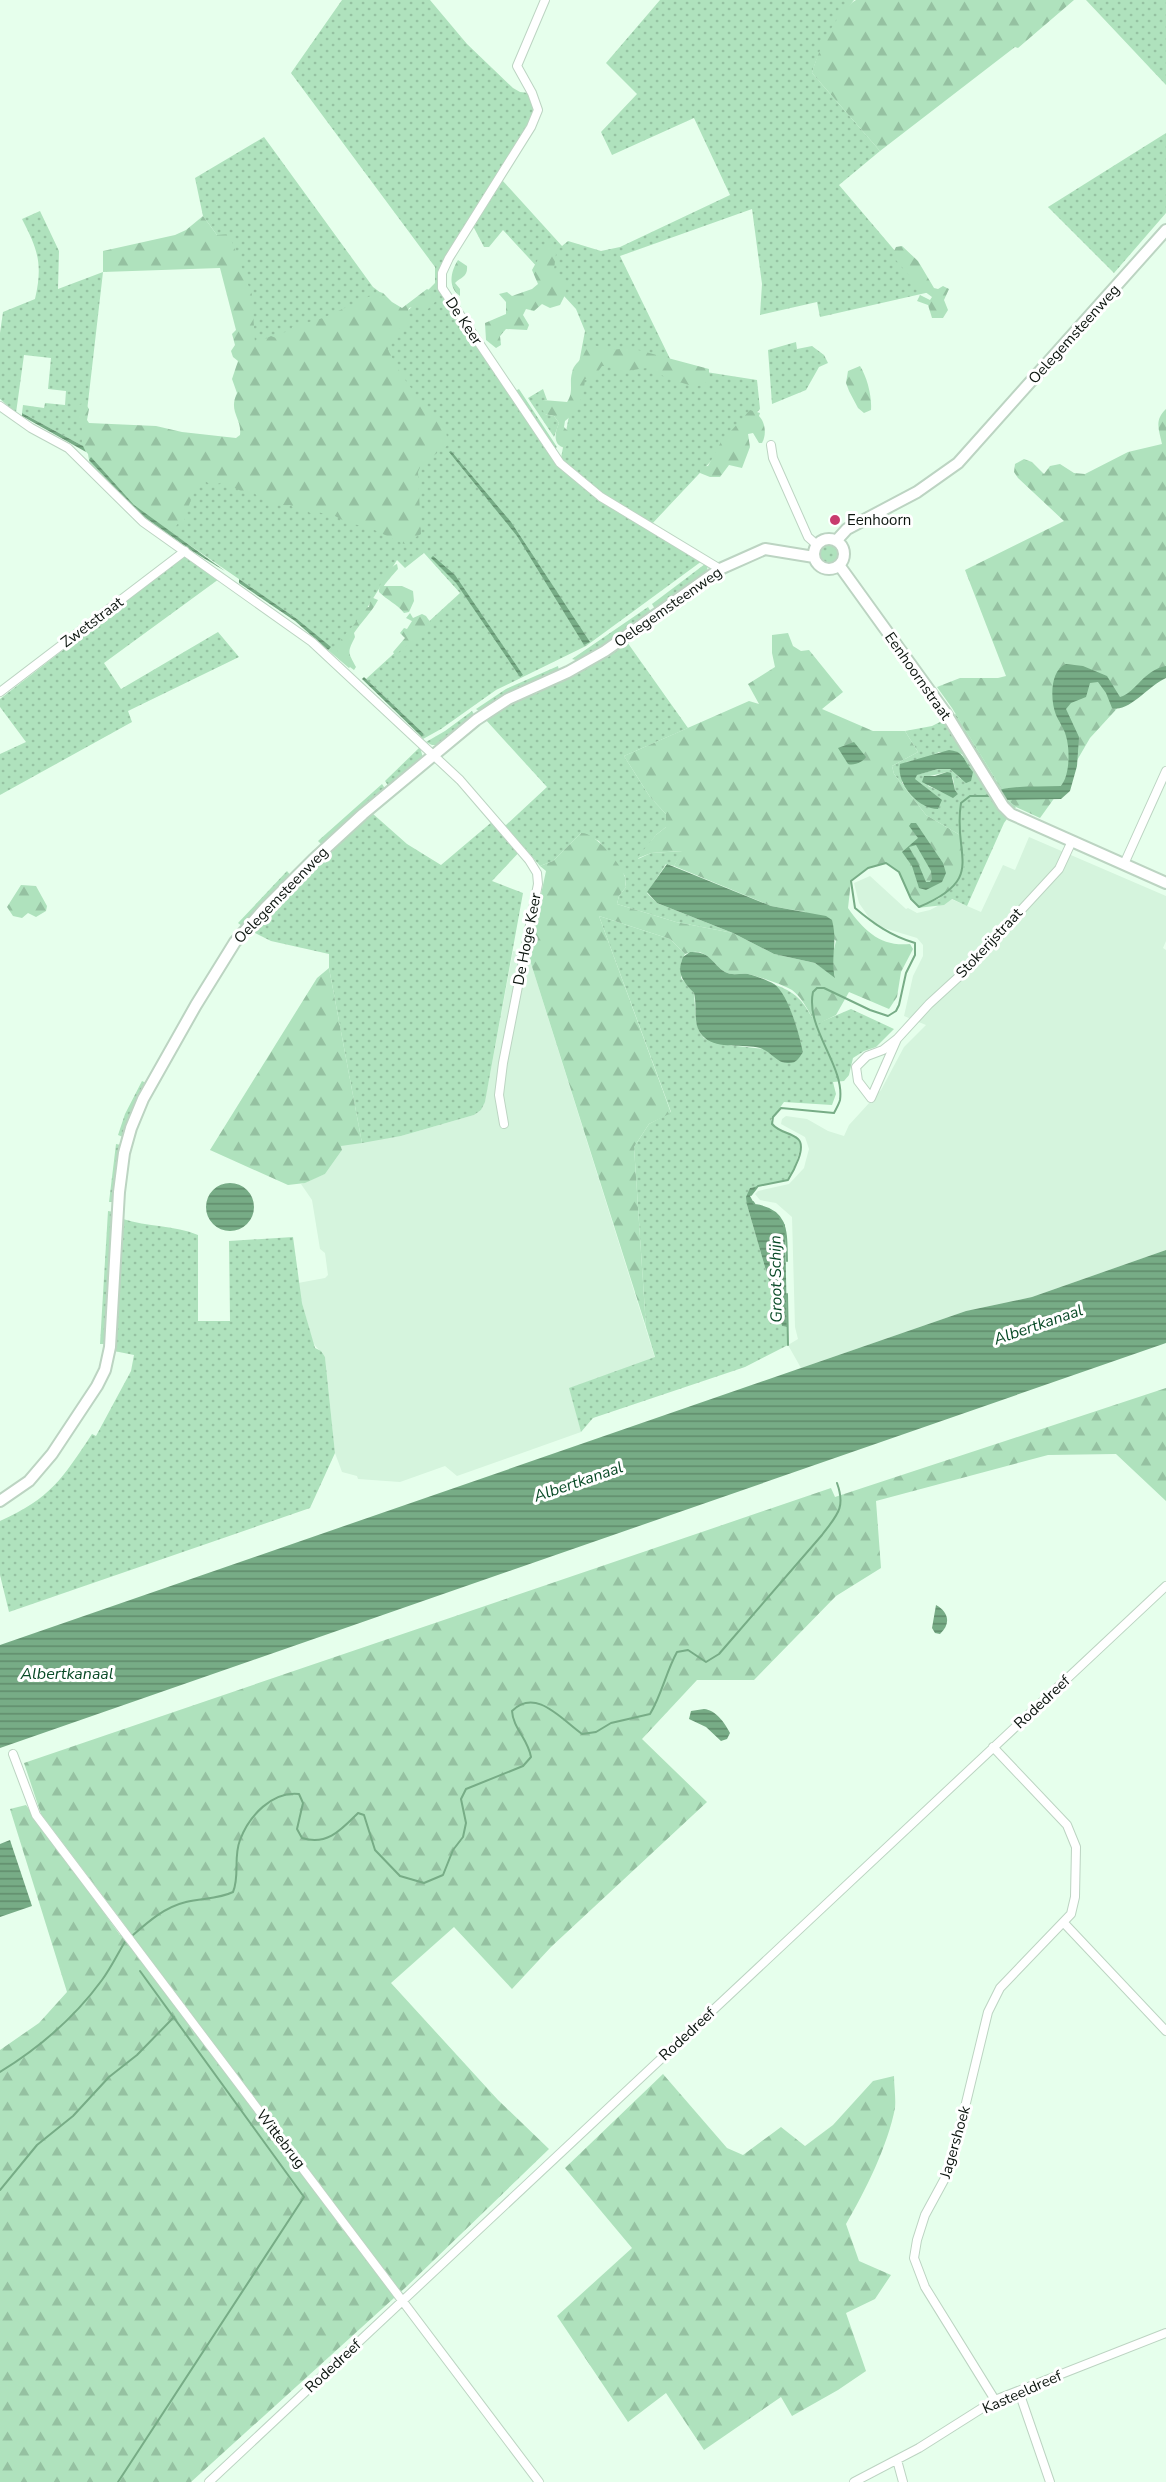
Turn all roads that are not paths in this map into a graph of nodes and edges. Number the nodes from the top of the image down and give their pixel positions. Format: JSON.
{"nodes":[{"id":1,"x":546,"y":0,"type":"edge"},
{"id":2,"x":1166,"y":230,"type":"edge"},
{"id":3,"x":0,"y":406,"type":"edge"},
{"id":4,"x":771,"y":445,"type":"dead end"},
{"id":5,"x":839,"y":545,"type":"junction"},
{"id":6,"x":815,"y":550,"type":"junction"},
{"id":7,"x":185,"y":551,"type":"junction"},
{"id":8,"x":839,"y":565,"type":"junction"},
{"id":9,"x":720,"y":570,"type":"junction"},
{"id":10,"x":0,"y":692,"type":"edge"},
{"id":11,"x":434,"y":755,"type":"junction"},
{"id":12,"x":1166,"y":771,"type":"edge"},
{"id":13,"x":1072,"y":841,"type":"junction"},
{"id":14,"x":1124,"y":864,"type":"junction"},
{"id":15,"x":1166,"y":883,"type":"edge"},
{"id":16,"x":897,"y":1039,"type":"junction"},
{"id":17,"x":504,"y":1124,"type":"dead end"},
{"id":18,"x":0,"y":1501,"type":"edge"},
{"id":19,"x":1166,"y":1586,"type":"edge"},
{"id":20,"x":993,"y":1748,"type":"junction"},
{"id":21,"x":14,"y":1754,"type":"dead end"},
{"id":22,"x":1064,"y":1923,"type":"junction"},
{"id":23,"x":1166,"y":2031,"type":"edge"},
{"id":24,"x":403,"y":2301,"type":"junction"},
{"id":25,"x":1166,"y":2333,"type":"edge"},
{"id":26,"x":1019,"y":2392,"type":"junction"},
{"id":27,"x":995,"y":2400,"type":"junction"},
{"id":28,"x":897,"y":2460,"type":"junction"},
{"id":29,"x":209,"y":2482,"type":"edge"},
{"id":30,"x":538,"y":2482,"type":"edge"},
{"id":31,"x":854,"y":2482,"type":"edge"},
{"id":32,"x":903,"y":2482,"type":"edge"},
{"id":33,"x":1050,"y":2482,"type":"edge"}],
"edges":[{"from":1,"to":9,"type":"street","name":"De Keer"},
{"from":2,"to":5,"type":"street","name":"Oelegemsteenweg"},
{"from":3,"to":7,"type":"street","name":"De Hoge Keer"},
{"from":4,"to":6,"type":"street"},
{"from":5,"to":6,"type":"street"},
{"from":5,"to":8,"type":"street"},
{"from":6,"to":8,"type":"street"},
{"from":6,"to":9,"type":"street","name":"Oelegemsteenweg"},
{"from":7,"to":10,"type":"street","name":"Zwetstraat"},
{"from":7,"to":11,"type":"street","name":"De Hoge Keer"},
{"from":8,"to":13,"type":"street","name":"Eenhoornstraat"},
{"from":9,"to":11,"type":"street","name":"Oelegemsteenweg"},
{"from":11,"to":17,"type":"street","name":"De Hoge Keer"},
{"from":11,"to":18,"type":"street","name":"Oelegemsteenweg"},
{"from":12,"to":14,"type":"street"},
{"from":13,"to":14,"type":"street"},
{"from":13,"to":16,"type":"street","name":"Stokerijstraat"},
{"from":14,"to":15,"type":"street"},
{"from":16,"to":16,"type":"street","name":"Stokerijstraat"},
{"from":19,"to":20,"type":"street","name":"Rodedreef"},
{"from":20,"to":22,"type":"street","name":"Jagershoek"},
{"from":20,"to":24,"type":"street","name":"Rodedreef"},
{"from":21,"to":24,"type":"street","name":"Wittebrug"},
{"from":22,"to":23,"type":"street"},
{"from":22,"to":27,"type":"street","name":"Jagershoek"},
{"from":24,"to":29,"type":"street","name":"Rodedreef"},
{"from":24,"to":30,"type":"street","name":"Wittebrug"},
{"from":25,"to":26,"type":"street","name":"Kasteeldreef"},
{"from":26,"to":27,"type":"street","name":"Kasteeldreef"},
{"from":26,"to":33,"type":"street"},
{"from":27,"to":28,"type":"street","name":"Kasteeldreef"},
{"from":28,"to":31,"type":"street","name":"Kasteeldreef"},
{"from":28,"to":32,"type":"street"}]}
